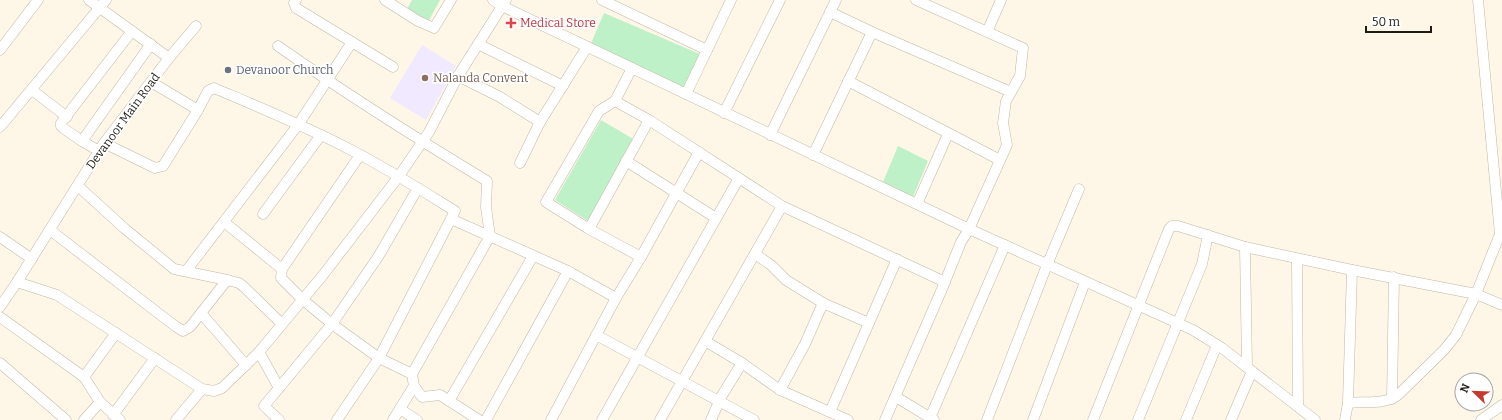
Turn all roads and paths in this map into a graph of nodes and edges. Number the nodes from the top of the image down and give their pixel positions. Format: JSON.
{"nodes":[{"id":1,"x":38,"y":0,"type":"edge"},
{"id":2,"x":90,"y":0,"type":"edge"},
{"id":3,"x":296,"y":0,"type":"edge"},
{"id":4,"x":385,"y":0,"type":"edge"},
{"id":5,"x":451,"y":0,"type":"edge"},
{"id":6,"x":492,"y":0,"type":"edge"},
{"id":7,"x":602,"y":0,"type":"edge"},
{"id":8,"x":780,"y":0,"type":"edge"},
{"id":9,"x":836,"y":0,"type":"edge"},
{"id":10,"x":916,"y":0,"type":"edge"},
{"id":11,"x":1001,"y":0,"type":"edge"},
{"id":12,"x":1478,"y":0,"type":"edge"},
{"id":13,"x":728,"y":1,"type":"edge"},
{"id":14,"x":504,"y":3,"type":"edge"},
{"id":15,"x":103,"y":4,"type":"edge"},
{"id":16,"x":830,"y":12,"type":"junction"},
{"id":17,"x":196,"y":26,"type":"dead end"},
{"id":18,"x":132,"y":31,"type":"junction"},
{"id":19,"x":872,"y":32,"type":"junction"},
{"id":20,"x":987,"y":32,"type":"junction"},
{"id":21,"x":352,"y":42,"type":"junction"},
{"id":22,"x":151,"y":44,"type":"junction"},
{"id":23,"x":478,"y":44,"type":"junction"},
{"id":24,"x":278,"y":46,"type":"dead end"},
{"id":25,"x":587,"y":47,"type":"junction"},
{"id":26,"x":0,"y":50,"type":"edge"},
{"id":27,"x":707,"y":50,"type":"junction"},
{"id":28,"x":169,"y":58,"type":"junction"},
{"id":29,"x":393,"y":67,"type":"dead end"},
{"id":30,"x":632,"y":68,"type":"junction"},
{"id":31,"x":458,"y":76,"type":"junction"},
{"id":32,"x":327,"y":80,"type":"junction"},
{"id":33,"x":848,"y":81,"type":"junction"},
{"id":34,"x":151,"y":82,"type":"junction"},
{"id":35,"x":563,"y":86,"type":"junction"},
{"id":36,"x":32,"y":90,"type":"junction"},
{"id":37,"x":1011,"y":92,"type":"junction"},
{"id":38,"x":686,"y":94,"type":"junction"},
{"id":39,"x":615,"y":101,"type":"junction"},
{"id":40,"x":198,"y":110,"type":"junction"},
{"id":41,"x":724,"y":112,"type":"junction"},
{"id":42,"x":67,"y":117,"type":"junction"},
{"id":43,"x":649,"y":120,"type":"junction"},
{"id":44,"x":540,"y":122,"type":"junction"},
{"id":45,"x":298,"y":125,"type":"junction"},
{"id":46,"x":0,"y":127,"type":"edge"},
{"id":47,"x":948,"y":134,"type":"junction"},
{"id":48,"x":770,"y":135,"type":"junction"},
{"id":49,"x":321,"y":136,"type":"junction"},
{"id":50,"x":82,"y":141,"type":"junction"},
{"id":51,"x":422,"y":142,"type":"junction"},
{"id":52,"x":102,"y":147,"type":"junction"},
{"id":53,"x":698,"y":152,"type":"junction"},
{"id":54,"x":360,"y":155,"type":"junction"},
{"id":55,"x":813,"y":155,"type":"junction"},
{"id":56,"x":1000,"y":160,"type":"junction"},
{"id":57,"x":626,"y":161,"type":"junction"},
{"id":58,"x":520,"y":163,"type":"dead end"},
{"id":59,"x":399,"y":176,"type":"junction"},
{"id":60,"x":739,"y":178,"type":"junction"},
{"id":61,"x":78,"y":186,"type":"junction"},
{"id":62,"x":418,"y":188,"type":"junction"},
{"id":63,"x":1079,"y":189,"type":"dead end"},
{"id":64,"x":676,"y":193,"type":"junction"},
{"id":65,"x":917,"y":204,"type":"junction"},
{"id":66,"x":782,"y":206,"type":"junction"},
{"id":67,"x":263,"y":214,"type":"dead end"},
{"id":68,"x":716,"y":218,"type":"junction"},
{"id":69,"x":451,"y":219,"type":"junction"},
{"id":70,"x":224,"y":222,"type":"junction"},
{"id":71,"x":589,"y":229,"type":"junction"},
{"id":72,"x":969,"y":229,"type":"junction"},
{"id":73,"x":50,"y":230,"type":"junction"},
{"id":74,"x":1501,"y":234,"type":"edge"},
{"id":75,"x":1208,"y":235,"type":"junction"},
{"id":76,"x":490,"y":236,"type":"junction"},
{"id":77,"x":0,"y":238,"type":"edge"},
{"id":78,"x":1006,"y":245,"type":"junction"},
{"id":79,"x":1246,"y":247,"type":"junction"},
{"id":80,"x":755,"y":254,"type":"junction"},
{"id":81,"x":533,"y":256,"type":"junction"},
{"id":82,"x":641,"y":257,"type":"junction"},
{"id":83,"x":32,"y":259,"type":"junction"},
{"id":84,"x":897,"y":259,"type":"junction"},
{"id":85,"x":1297,"y":259,"type":"junction"},
{"id":86,"x":1046,"y":265,"type":"junction"},
{"id":87,"x":282,"y":269,"type":"junction"},
{"id":88,"x":1352,"y":270,"type":"junction"},
{"id":89,"x":186,"y":271,"type":"junction"},
{"id":90,"x":568,"y":271,"type":"junction"},
{"id":91,"x":1394,"y":277,"type":"junction"},
{"id":92,"x":227,"y":280,"type":"junction"},
{"id":93,"x":17,"y":282,"type":"junction"},
{"id":94,"x":945,"y":282,"type":"junction"},
{"id":95,"x":1085,"y":282,"type":"junction"},
{"id":96,"x":1476,"y":294,"type":"junction"},
{"id":97,"x":616,"y":298,"type":"junction"},
{"id":98,"x":302,"y":299,"type":"junction"},
{"id":99,"x":823,"y":303,"type":"junction"},
{"id":100,"x":1502,"y":305,"type":"edge"},
{"id":101,"x":1138,"y":306,"type":"junction"},
{"id":102,"x":0,"y":307,"type":"edge"},
{"id":103,"x":201,"y":313,"type":"junction"},
{"id":104,"x":0,"y":317,"type":"edge"},
{"id":105,"x":869,"y":323,"type":"junction"},
{"id":106,"x":282,"y":324,"type":"junction"},
{"id":107,"x":332,"y":324,"type":"junction"},
{"id":108,"x":1178,"y":324,"type":"junction"},
{"id":109,"x":116,"y":333,"type":"junction"},
{"id":110,"x":596,"y":335,"type":"junction"},
{"id":111,"x":705,"y":341,"type":"junction"},
{"id":112,"x":1217,"y":345,"type":"junction"},
{"id":113,"x":259,"y":352,"type":"junction"},
{"id":114,"x":638,"y":357,"type":"junction"},
{"id":115,"x":155,"y":358,"type":"junction"},
{"id":116,"x":379,"y":358,"type":"junction"},
{"id":117,"x":0,"y":363,"type":"edge"},
{"id":118,"x":742,"y":363,"type":"junction"},
{"id":119,"x":246,"y":365,"type":"junction"},
{"id":120,"x":1250,"y":369,"type":"junction"},
{"id":121,"x":412,"y":374,"type":"junction"},
{"id":122,"x":84,"y":378,"type":"junction"},
{"id":123,"x":682,"y":381,"type":"junction"},
{"id":124,"x":414,"y":386,"type":"junction"},
{"id":125,"x":279,"y":388,"type":"junction"},
{"id":126,"x":202,"y":389,"type":"junction"},
{"id":127,"x":780,"y":390,"type":"junction"},
{"id":128,"x":896,"y":397,"type":"junction"},
{"id":129,"x":1392,"y":400,"type":"junction"},
{"id":130,"x":449,"y":401,"type":"junction"},
{"id":131,"x":719,"y":401,"type":"junction"},
{"id":132,"x":100,"y":402,"type":"junction"},
{"id":133,"x":1348,"y":403,"type":"junction"},
{"id":134,"x":1502,"y":405,"type":"edge"},
{"id":135,"x":1298,"y":406,"type":"junction"},
{"id":136,"x":400,"y":409,"type":"junction"},
{"id":137,"x":830,"y":412,"type":"junction"},
{"id":138,"x":117,"y":418,"type":"edge"},
{"id":139,"x":932,"y":419,"type":"edge"},
{"id":140,"x":66,"y":420,"type":"edge"},
{"id":141,"x":84,"y":420,"type":"edge"},
{"id":142,"x":176,"y":420,"type":"edge"},
{"id":143,"x":279,"y":420,"type":"edge"},
{"id":144,"x":337,"y":420,"type":"edge"},
{"id":145,"x":393,"y":420,"type":"edge"},
{"id":146,"x":418,"y":420,"type":"edge"},
{"id":147,"x":478,"y":420,"type":"edge"},
{"id":148,"x":486,"y":420,"type":"edge"},
{"id":149,"x":551,"y":420,"type":"edge"},
{"id":150,"x":602,"y":420,"type":"edge"},
{"id":151,"x":660,"y":420,"type":"edge"},
{"id":152,"x":711,"y":420,"type":"edge"},
{"id":153,"x":754,"y":420,"type":"edge"},
{"id":154,"x":848,"y":420,"type":"edge"},
{"id":155,"x":885,"y":420,"type":"edge"},
{"id":156,"x":987,"y":420,"type":"edge"},
{"id":157,"x":1034,"y":420,"type":"edge"},
{"id":158,"x":1093,"y":420,"type":"edge"},
{"id":159,"x":1138,"y":420,"type":"edge"},
{"id":160,"x":1186,"y":420,"type":"edge"},
{"id":161,"x":1231,"y":420,"type":"edge"},
{"id":162,"x":1316,"y":420,"type":"edge"},
{"id":163,"x":1345,"y":420,"type":"edge"},
{"id":164,"x":1481,"y":420,"type":"edge"}],
"edges":[{"from":1,"to":26,"type":"street"},
{"from":2,"to":15,"type":"street"},
{"from":3,"to":21,"type":"street"},
{"from":4,"to":5,"type":"street"},
{"from":6,"to":14,"type":"street"},
{"from":7,"to":27,"type":"street"},
{"from":8,"to":41,"type":"street"},
{"from":9,"to":16,"type":"street"},
{"from":10,"to":20,"type":"street"},
{"from":11,"to":20,"type":"street"},
{"from":12,"to":74,"type":"street"},
{"from":13,"to":27,"type":"street"},
{"from":14,"to":23,"type":"street"},
{"from":14,"to":25,"type":"street"},
{"from":15,"to":18,"type":"street"},
{"from":15,"to":36,"type":"street"},
{"from":16,"to":19,"type":"street"},
{"from":16,"to":48,"type":"street"},
{"from":17,"to":28,"type":"street","name":"Devanoor Main Road"},
{"from":18,"to":22,"type":"street"},
{"from":18,"to":42,"type":"street"},
{"from":19,"to":33,"type":"street"},
{"from":19,"to":37,"type":"street"},
{"from":20,"to":37,"type":"street"},
{"from":21,"to":29,"type":"street"},
{"from":21,"to":32,"type":"street"},
{"from":22,"to":28,"type":"street"},
{"from":22,"to":50,"type":"street"},
{"from":23,"to":31,"type":"street"},
{"from":23,"to":35,"type":"street"},
{"from":24,"to":32,"type":"street"},
{"from":25,"to":30,"type":"street"},
{"from":25,"to":35,"type":"street"},
{"from":27,"to":38,"type":"street"},
{"from":28,"to":34,"type":"street","name":"Devanoor Main Road"},
{"from":30,"to":38,"type":"street"},
{"from":30,"to":39,"type":"street"},
{"from":31,"to":44,"type":"street"},
{"from":31,"to":51,"type":"street"},
{"from":32,"to":45,"type":"street"},
{"from":32,"to":51,"type":"street"},
{"from":33,"to":47,"type":"street"},
{"from":33,"to":55,"type":"street"},
{"from":34,"to":40,"type":"street"},
{"from":34,"to":52,"type":"street","name":"Devanoor Main Road"},
{"from":35,"to":44,"type":"street"},
{"from":36,"to":42,"type":"street"},
{"from":36,"to":46,"type":"street"},
{"from":37,"to":56,"type":"street"},
{"from":38,"to":41,"type":"street"},
{"from":39,"to":43,"type":"street"},
{"from":39,"to":71,"type":"street"},
{"from":40,"to":45,"type":"street"},
{"from":40,"to":52,"type":"street"},
{"from":41,"to":48,"type":"street"},
{"from":42,"to":50,"type":"street"},
{"from":43,"to":53,"type":"street"},
{"from":43,"to":57,"type":"street"},
{"from":44,"to":58,"type":"street"},
{"from":45,"to":49,"type":"street"},
{"from":45,"to":70,"type":"street"},
{"from":47,"to":56,"type":"street"},
{"from":47,"to":65,"type":"street"},
{"from":48,"to":55,"type":"street"},
{"from":49,"to":54,"type":"street"},
{"from":49,"to":67,"type":"street"},
{"from":50,"to":52,"type":"street"},
{"from":51,"to":59,"type":"street"},
{"from":51,"to":76,"type":"street"},
{"from":52,"to":61,"type":"street","name":"Devanoor Main Road"},
{"from":53,"to":60,"type":"street"},
{"from":53,"to":64,"type":"street"},
{"from":54,"to":59,"type":"street"},
{"from":54,"to":87,"type":"street"},
{"from":55,"to":65,"type":"street"},
{"from":56,"to":72,"type":"street"},
{"from":57,"to":64,"type":"street"},
{"from":57,"to":71,"type":"street"},
{"from":59,"to":62,"type":"street"},
{"from":59,"to":98,"type":"street"},
{"from":60,"to":66,"type":"street"},
{"from":60,"to":68,"type":"street"},
{"from":61,"to":73,"type":"street","name":"Devanoor Main Road"},
{"from":61,"to":89,"type":"street"},
{"from":62,"to":69,"type":"street"},
{"from":62,"to":107,"type":"street"},
{"from":63,"to":86,"type":"street"},
{"from":64,"to":68,"type":"street"},
{"from":64,"to":82,"type":"street"},
{"from":65,"to":72,"type":"street"},
{"from":66,"to":80,"type":"street"},
{"from":66,"to":84,"type":"street"},
{"from":68,"to":114,"type":"street"},
{"from":69,"to":76,"type":"street"},
{"from":69,"to":116,"type":"street"},
{"from":70,"to":87,"type":"street"},
{"from":70,"to":89,"type":"street"},
{"from":71,"to":82,"type":"street"},
{"from":72,"to":78,"type":"street"},
{"from":72,"to":94,"type":"street"},
{"from":73,"to":83,"type":"street","name":"Devanoor Main Road"},
{"from":73,"to":103,"type":"street"},
{"from":74,"to":96,"type":"street"},
{"from":75,"to":79,"type":"street"},
{"from":75,"to":101,"type":"street"},
{"from":75,"to":108,"type":"street"},
{"from":76,"to":81,"type":"street"},
{"from":76,"to":121,"type":"street"},
{"from":77,"to":83,"type":"street"},
{"from":78,"to":86,"type":"street"},
{"from":78,"to":139,"type":"street"},
{"from":79,"to":85,"type":"street"},
{"from":79,"to":120,"type":"street"},
{"from":80,"to":99,"type":"street"},
{"from":80,"to":111,"type":"street"},
{"from":81,"to":90,"type":"street"},
{"from":81,"to":130,"type":"street"},
{"from":82,"to":97,"type":"street"},
{"from":83,"to":93,"type":"street","name":"Devanoor Main Road"},
{"from":84,"to":94,"type":"street"},
{"from":84,"to":105,"type":"street"},
{"from":85,"to":88,"type":"street"},
{"from":85,"to":135,"type":"street"},
{"from":86,"to":95,"type":"street"},
{"from":86,"to":156,"type":"street"},
{"from":87,"to":98,"type":"street"},
{"from":88,"to":91,"type":"street"},
{"from":88,"to":133,"type":"street"},
{"from":89,"to":92,"type":"street"},
{"from":90,"to":97,"type":"street"},
{"from":90,"to":148,"type":"street"},
{"from":91,"to":96,"type":"street"},
{"from":91,"to":129,"type":"street"},
{"from":92,"to":103,"type":"street"},
{"from":92,"to":106,"type":"street"},
{"from":93,"to":102,"type":"street","name":"Devanoor Main Road"},
{"from":93,"to":109,"type":"street"},
{"from":94,"to":128,"type":"street"},
{"from":95,"to":101,"type":"street"},
{"from":95,"to":157,"type":"street"},
{"from":96,"to":100,"type":"street"},
{"from":96,"to":129,"type":"street"},
{"from":97,"to":110,"type":"street"},
{"from":98,"to":106,"type":"street"},
{"from":98,"to":107,"type":"street"},
{"from":99,"to":105,"type":"street"},
{"from":99,"to":127,"type":"street"},
{"from":101,"to":108,"type":"street"},
{"from":101,"to":158,"type":"street"},
{"from":103,"to":119,"type":"street"},
{"from":104,"to":122,"type":"street"},
{"from":105,"to":137,"type":"street"},
{"from":106,"to":113,"type":"street"},
{"from":107,"to":116,"type":"street"},
{"from":107,"to":125,"type":"street"},
{"from":108,"to":112,"type":"street"},
{"from":108,"to":159,"type":"street"},
{"from":109,"to":115,"type":"street"},
{"from":109,"to":122,"type":"street"},
{"from":110,"to":114,"type":"street"},
{"from":110,"to":149,"type":"street"},
{"from":111,"to":118,"type":"street"},
{"from":111,"to":123,"type":"street"},
{"from":112,"to":120,"type":"street"},
{"from":112,"to":160,"type":"street"},
{"from":113,"to":119,"type":"street"},
{"from":113,"to":125,"type":"street"},
{"from":114,"to":123,"type":"street"},
{"from":114,"to":150,"type":"street"},
{"from":115,"to":126,"type":"street"},
{"from":115,"to":138,"type":"street"},
{"from":116,"to":121,"type":"street"},
{"from":116,"to":144,"type":"street"},
{"from":117,"to":140,"type":"street"},
{"from":118,"to":127,"type":"street"},
{"from":118,"to":131,"type":"street"},
{"from":119,"to":126,"type":"street"},
{"from":120,"to":135,"type":"street"},
{"from":120,"to":161,"type":"street"},
{"from":121,"to":124,"type":"street"},
{"from":122,"to":132,"type":"street"},
{"from":123,"to":131,"type":"street"},
{"from":123,"to":151,"type":"street"},
{"from":124,"to":130,"type":"street"},
{"from":124,"to":136,"type":"street"},
{"from":125,"to":143,"type":"street"},
{"from":126,"to":142,"type":"street"},
{"from":127,"to":137,"type":"street"},
{"from":128,"to":139,"type":"street"},
{"from":128,"to":155,"type":"street"},
{"from":129,"to":133,"type":"street"},
{"from":130,"to":147,"type":"street"},
{"from":131,"to":152,"type":"street"},
{"from":131,"to":153,"type":"street"},
{"from":132,"to":138,"type":"street"},
{"from":132,"to":141,"type":"street"},
{"from":133,"to":163,"type":"street"},
{"from":134,"to":164,"type":"street"},
{"from":135,"to":162,"type":"street"},
{"from":136,"to":145,"type":"street"},
{"from":136,"to":146,"type":"street"},
{"from":137,"to":154,"type":"street"}]}
